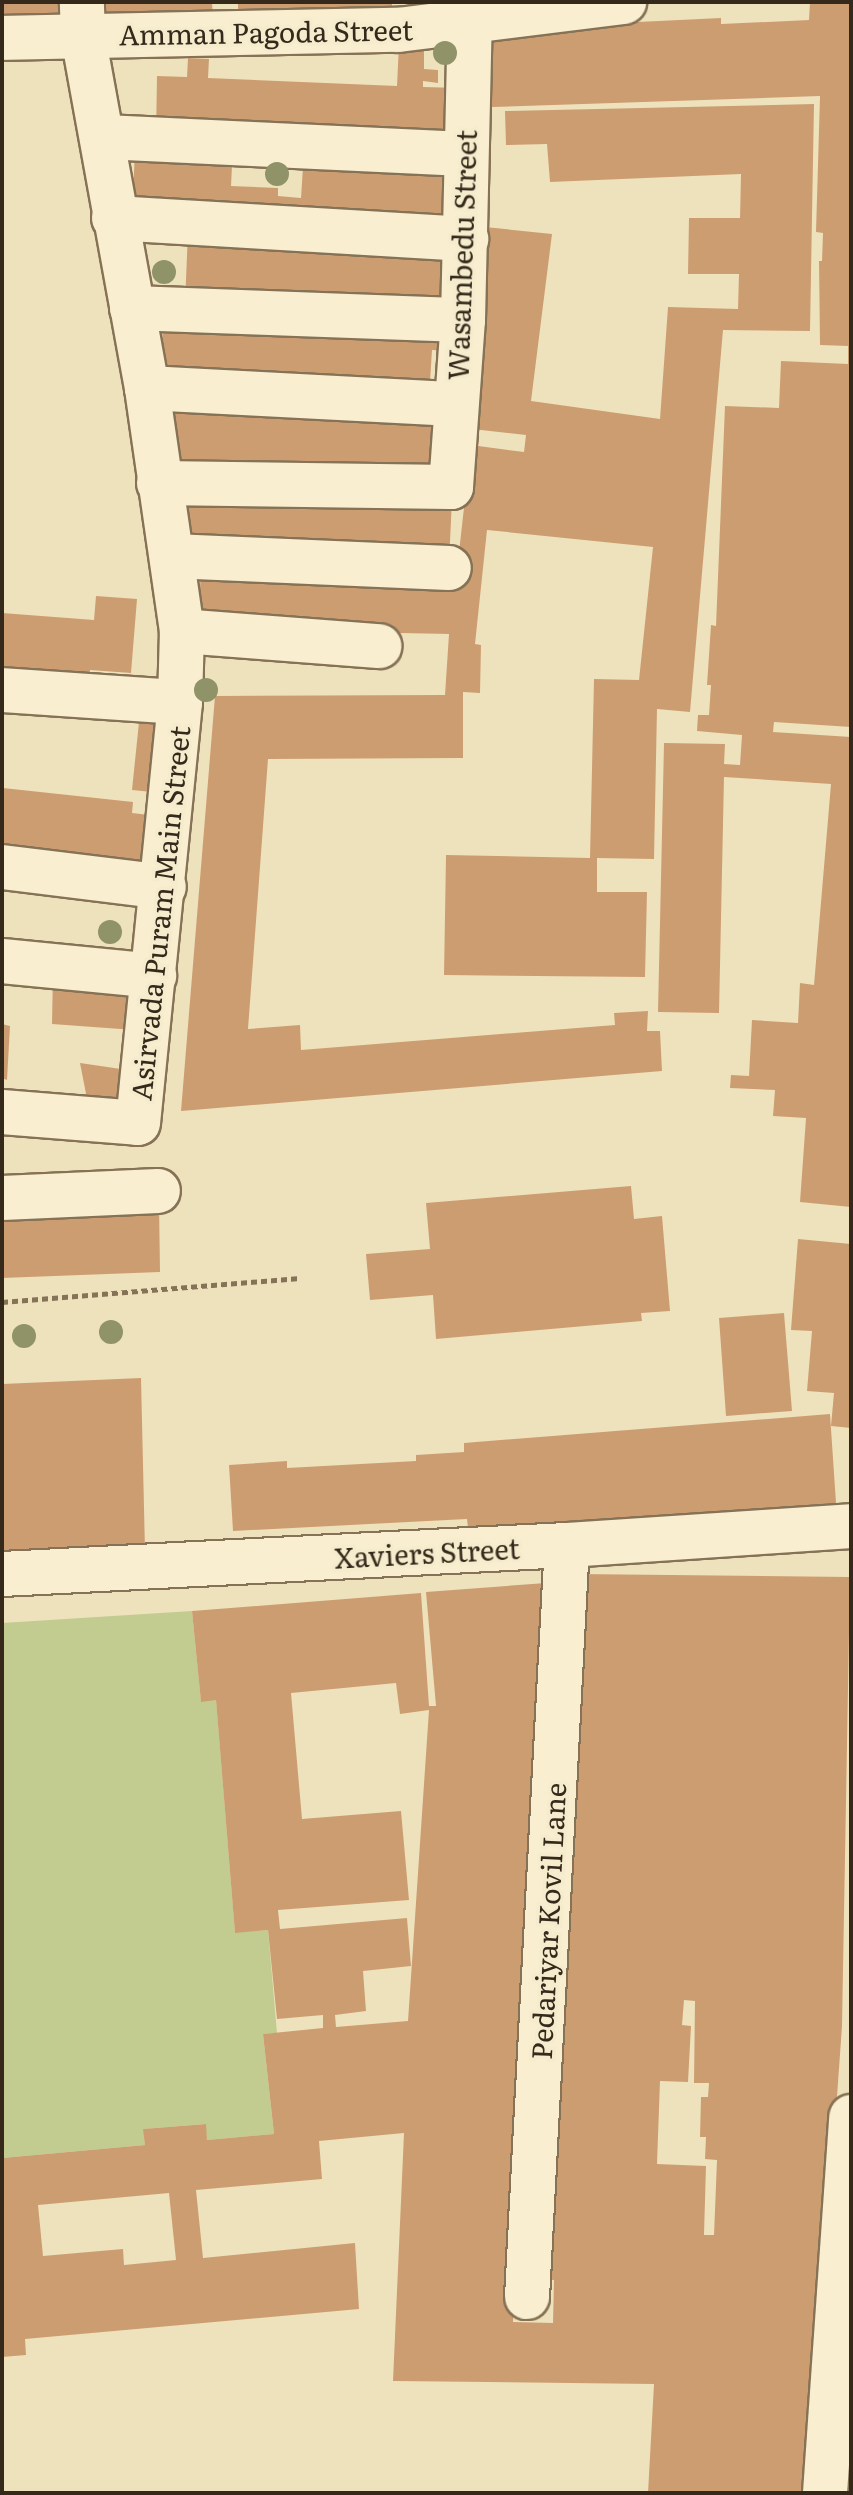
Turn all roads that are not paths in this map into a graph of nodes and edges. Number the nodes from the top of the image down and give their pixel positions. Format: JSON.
{"nodes":[{"id":1,"x":624,"y":2,"type":"edge"},
{"id":2,"x":225,"y":16,"type":"edge"},
{"id":3,"x":398,"y":16,"type":"edge"},
{"id":4,"x":82,"y":19,"type":"edge"},
{"id":5,"x":470,"y":22,"type":"junction"},
{"id":6,"x":2,"y":38,"type":"edge"},
{"id":7,"x":104,"y":137,"type":"junction"},
{"id":8,"x":465,"y":154,"type":"junction"},
{"id":9,"x":114,"y":218,"type":"junction"},
{"id":10,"x":466,"y":239,"type":"junction"},
{"id":11,"x":132,"y":308,"type":"junction"},
{"id":12,"x":463,"y":320,"type":"junction"},
{"id":13,"x":147,"y":388,"type":"junction"},
{"id":14,"x":455,"y":404,"type":"junction"},
{"id":15,"x":159,"y":483,"type":"junction"},
{"id":16,"x":172,"y":556,"type":"junction"},
{"id":17,"x":449,"y":568,"type":"dead end"},
{"id":18,"x":182,"y":631,"type":"junction"},
{"id":19,"x":379,"y":646,"type":"dead end"},
{"id":20,"x":3,"y":702,"type":"edge"},
{"id":21,"x":180,"y":702,"type":"junction"},
{"id":22,"x":2,"y":867,"type":"edge"},
{"id":23,"x":164,"y":887,"type":"junction"},
{"id":24,"x":2,"y":961,"type":"edge"},
{"id":25,"x":154,"y":976,"type":"junction"},
{"id":26,"x":2,"y":1112,"type":"edge"},
{"id":27,"x":158,"y":1191,"type":"dead end"},
{"id":28,"x":2,"y":1198,"type":"edge"},
{"id":29,"x":851,"y":1526,"type":"edge"},
{"id":30,"x":567,"y":1545,"type":"junction"},
{"id":31,"x":2,"y":1574,"type":"edge"},
{"id":32,"x":851,"y":2117,"type":"edge"},
{"id":33,"x":527,"y":2297,"type":"dead end"},
{"id":34,"x":825,"y":2493,"type":"edge"}],
"edges":[{"from":1,"to":5,"type":"street","name":"Amman Pagoda Street"},
{"from":2,"to":3,"type":"street","name":"Amman Pagoda Street"},
{"from":2,"to":4,"type":"street","name":"Amman Pagoda Street"},
{"from":3,"to":5,"type":"street","name":"Amman Pagoda Street"},
{"from":4,"to":6,"type":"street","name":"Amman Pagoda Street"},
{"from":4,"to":7,"type":"street"},
{"from":5,"to":8,"type":"street","name":"Wasambedu Street"},
{"from":7,"to":8,"type":"street"},
{"from":7,"to":9,"type":"street"},
{"from":8,"to":10,"type":"street","name":"Wasambedu Street"},
{"from":9,"to":10,"type":"street"},
{"from":9,"to":11,"type":"street"},
{"from":10,"to":12,"type":"street","name":"Wasambedu Street"},
{"from":11,"to":12,"type":"street"},
{"from":11,"to":13,"type":"street","name":"Asirvada Puram Main Street"},
{"from":12,"to":14,"type":"street","name":"Wasambedu Street"},
{"from":13,"to":14,"type":"street"},
{"from":13,"to":15,"type":"street","name":"Asirvada Puram Main Street"},
{"from":14,"to":15,"type":"street","name":"Wasambedu Street"},
{"from":15,"to":16,"type":"street","name":"Asirvada Puram Main Street"},
{"from":16,"to":17,"type":"street"},
{"from":16,"to":18,"type":"street","name":"Asirvada Puram Main Street"},
{"from":18,"to":19,"type":"street"},
{"from":18,"to":21,"type":"street","name":"Asirvada Puram Main Street"},
{"from":20,"to":21,"type":"street"},
{"from":21,"to":23,"type":"street","name":"Asirvada Puram Main Street"},
{"from":22,"to":23,"type":"street"},
{"from":23,"to":25,"type":"street","name":"Asirvada Puram Main Street"},
{"from":24,"to":25,"type":"street"},
{"from":25,"to":26,"type":"street","name":"Asirvada Puram Main Street"},
{"from":27,"to":28,"type":"street"},
{"from":29,"to":30,"type":"street","name":"Xaviers Street"},
{"from":30,"to":31,"type":"street","name":"Xaviers Street"},
{"from":30,"to":33,"type":"street","name":"Pedariyar Kovil Lane"},
{"from":32,"to":34,"type":"street"}]}
